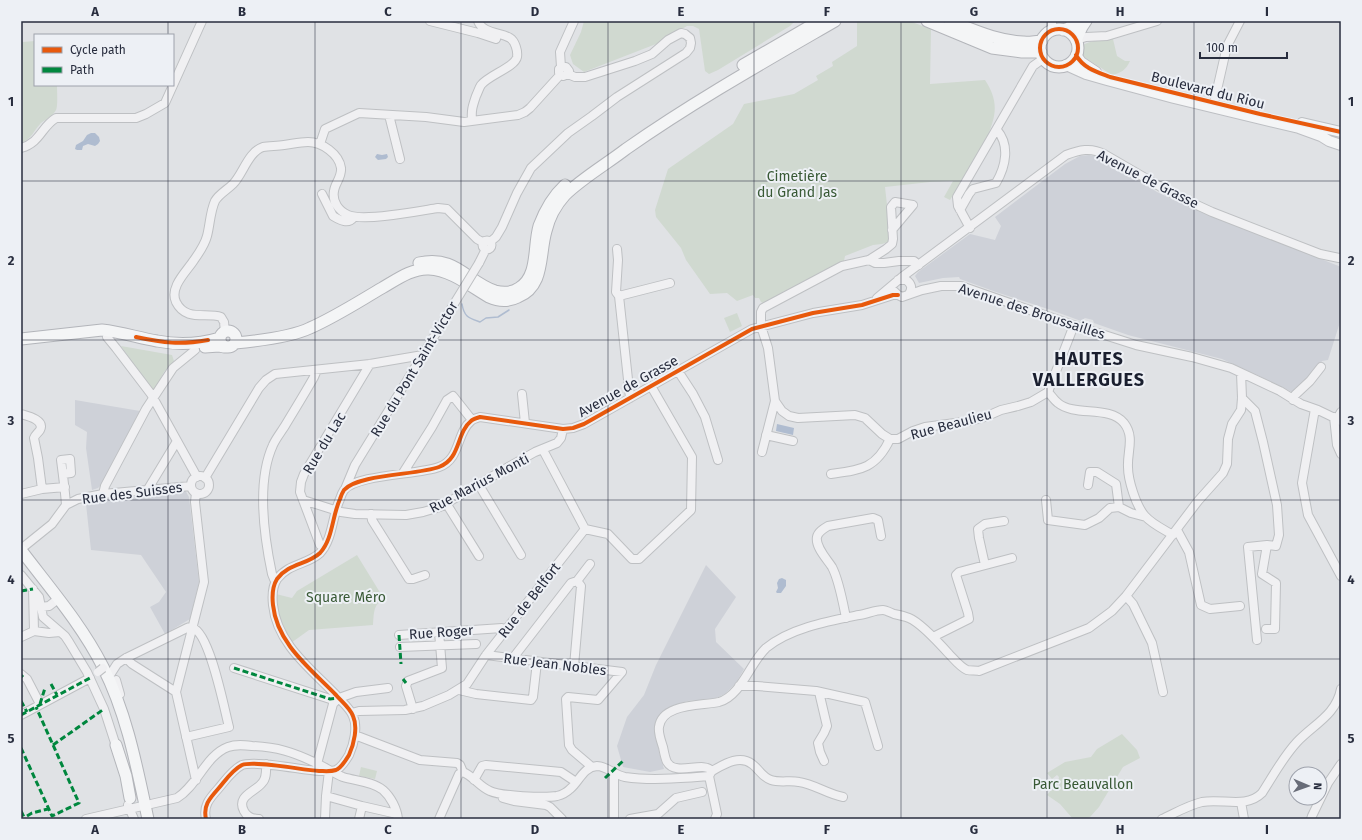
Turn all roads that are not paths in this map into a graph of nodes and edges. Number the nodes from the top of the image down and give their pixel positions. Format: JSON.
{"nodes":[{"id":1,"x":202,"y":21,"type":"edge"},
{"id":2,"x":430,"y":21,"type":"edge"},
{"id":3,"x":478,"y":21,"type":"edge"},
{"id":4,"x":574,"y":21,"type":"edge"},
{"id":5,"x":819,"y":21,"type":"edge"},
{"id":6,"x":835,"y":21,"type":"edge"},
{"id":7,"x":927,"y":21,"type":"edge"},
{"id":8,"x":950,"y":21,"type":"edge"},
{"id":9,"x":1075,"y":21,"type":"edge"},
{"id":10,"x":1086,"y":21,"type":"edge"},
{"id":11,"x":1157,"y":21,"type":"edge"},
{"id":12,"x":1240,"y":21,"type":"edge"},
{"id":13,"x":1056,"y":27,"type":"edge"},
{"id":14,"x":1076,"y":40,"type":"junction"},
{"id":15,"x":514,"y":43,"type":"junction"},
{"id":16,"x":1043,"y":51,"type":"junction"},
{"id":17,"x":1076,"y":56,"type":"junction"},
{"id":18,"x":1066,"y":65,"type":"junction"},
{"id":19,"x":564,"y":75,"type":"junction"},
{"id":20,"x":174,"y":83,"type":"edge"},
{"id":21,"x":173,"y":86,"type":"edge"},
{"id":22,"x":1214,"y":103,"type":"junction"},
{"id":23,"x":388,"y":115,"type":"junction"},
{"id":24,"x":472,"y":120,"type":"junction"},
{"id":25,"x":997,"y":130,"type":"junction"},
{"id":26,"x":1341,"y":132,"type":"edge"},
{"id":27,"x":320,"y":144,"type":"junction"},
{"id":28,"x":1341,"y":145,"type":"edge"},
{"id":29,"x":21,"y":148,"type":"edge"},
{"id":30,"x":400,"y":159,"type":"dead end"},
{"id":31,"x":322,"y":194,"type":"dead end"},
{"id":32,"x":960,"y":210,"type":"junction"},
{"id":33,"x":354,"y":217,"type":"junction"},
{"id":34,"x":970,"y":228,"type":"junction"},
{"id":35,"x":892,"y":230,"type":"dead end"},
{"id":36,"x":486,"y":245,"type":"junction"},
{"id":37,"x":617,"y":249,"type":"dead end"},
{"id":38,"x":1340,"y":257,"type":"edge"},
{"id":39,"x":869,"y":260,"type":"junction"},
{"id":40,"x":917,"y":267,"type":"junction"},
{"id":41,"x":670,"y":283,"type":"dead end"},
{"id":42,"x":896,"y":283,"type":"junction"},
{"id":43,"x":910,"y":287,"type":"junction"},
{"id":44,"x":898,"y":295,"type":"junction"},
{"id":45,"x":618,"y":296,"type":"junction"},
{"id":46,"x":873,"y":301,"type":"junction"},
{"id":47,"x":1074,"y":325,"type":"junction"},
{"id":48,"x":761,"y":326,"type":"junction"},
{"id":49,"x":21,"y":339,"type":"edge"},
{"id":50,"x":115,"y":339,"type":"junction"},
{"id":51,"x":225,"y":340,"type":"junction"},
{"id":52,"x":195,"y":350,"type":"junction"},
{"id":53,"x":423,"y":355,"type":"junction"},
{"id":54,"x":370,"y":364,"type":"junction"},
{"id":55,"x":1321,"y":367,"type":"dead end"},
{"id":56,"x":317,"y":370,"type":"junction"},
{"id":57,"x":678,"y":371,"type":"junction"},
{"id":58,"x":1241,"y":373,"type":"junction"},
{"id":59,"x":651,"y":386,"type":"junction"},
{"id":60,"x":1048,"y":392,"type":"junction"},
{"id":61,"x":522,"y":394,"type":"dead end"},
{"id":62,"x":154,"y":398,"type":"junction"},
{"id":63,"x":630,"y":398,"type":"junction"},
{"id":64,"x":1242,"y":398,"type":"junction"},
{"id":65,"x":1293,"y":400,"type":"junction"},
{"id":66,"x":775,"y":401,"type":"junction"},
{"id":67,"x":1315,"y":409,"type":"junction"},
{"id":68,"x":21,"y":414,"type":"edge"},
{"id":69,"x":1338,"y":417,"type":"edge"},
{"id":70,"x":472,"y":420,"type":"junction"},
{"id":71,"x":525,"y":423,"type":"junction"},
{"id":72,"x":563,"y":429,"type":"junction"},
{"id":73,"x":766,"y":435,"type":"junction"},
{"id":74,"x":890,"y":439,"type":"junction"},
{"id":75,"x":177,"y":441,"type":"junction"},
{"id":76,"x":793,"y":442,"type":"dead end"},
{"id":77,"x":543,"y":450,"type":"junction"},
{"id":78,"x":762,"y":452,"type":"dead end"},
{"id":79,"x":1341,"y":454,"type":"edge"},
{"id":80,"x":718,"y":460,"type":"dead end"},
{"id":81,"x":403,"y":473,"type":"junction"},
{"id":82,"x":63,"y":474,"type":"dead end"},
{"id":83,"x":831,"y":474,"type":"dead end"},
{"id":84,"x":197,"y":477,"type":"junction"},
{"id":85,"x":205,"y":478,"type":"junction"},
{"id":86,"x":478,"y":485,"type":"junction"},
{"id":87,"x":1088,"y":485,"type":"dead end"},
{"id":88,"x":65,"y":486,"type":"junction"},
{"id":89,"x":42,"y":489,"type":"junction"},
{"id":90,"x":148,"y":489,"type":"junction"},
{"id":91,"x":194,"y":489,"type":"junction"},
{"id":92,"x":345,"y":489,"type":"junction"},
{"id":93,"x":21,"y":494,"type":"edge"},
{"id":94,"x":103,"y":494,"type":"junction"},
{"id":95,"x":303,"y":500,"type":"junction"},
{"id":96,"x":1046,"y":500,"type":"dead end"},
{"id":97,"x":446,"y":503,"type":"junction"},
{"id":98,"x":66,"y":505,"type":"junction"},
{"id":99,"x":1119,"y":507,"type":"junction"},
{"id":100,"x":336,"y":510,"type":"junction"},
{"id":101,"x":371,"y":514,"type":"junction"},
{"id":102,"x":1146,"y":517,"type":"junction"},
{"id":103,"x":1004,"y":521,"type":"dead end"},
{"id":104,"x":584,"y":529,"type":"junction"},
{"id":105,"x":1175,"y":532,"type":"junction"},
{"id":106,"x":881,"y":536,"type":"dead end"},
{"id":107,"x":1267,"y":545,"type":"junction"},
{"id":108,"x":22,"y":548,"type":"edge"},
{"id":109,"x":324,"y":548,"type":"junction"},
{"id":110,"x":521,"y":555,"type":"dead end"},
{"id":111,"x":479,"y":556,"type":"dead end"},
{"id":112,"x":1012,"y":558,"type":"dead end"},
{"id":113,"x":21,"y":561,"type":"edge"},
{"id":114,"x":590,"y":564,"type":"dead end"},
{"id":115,"x":984,"y":565,"type":"junction"},
{"id":116,"x":21,"y":575,"type":"edge"},
{"id":117,"x":424,"y":575,"type":"dead end"},
{"id":118,"x":1341,"y":576,"type":"edge"},
{"id":119,"x":276,"y":581,"type":"junction"},
{"id":120,"x":577,"y":581,"type":"junction"},
{"id":121,"x":33,"y":589,"type":"junction"},
{"id":122,"x":1126,"y":596,"type":"junction"},
{"id":123,"x":56,"y":601,"type":"junction"},
{"id":124,"x":1240,"y":606,"type":"dead end"},
{"id":125,"x":42,"y":607,"type":"junction"},
{"id":126,"x":846,"y":618,"type":"junction"},
{"id":127,"x":192,"y":627,"type":"junction"},
{"id":128,"x":1266,"y":629,"type":"dead end"},
{"id":129,"x":506,"y":630,"type":"junction"},
{"id":130,"x":34,"y":631,"type":"junction"},
{"id":131,"x":60,"y":632,"type":"junction"},
{"id":132,"x":439,"y":632,"type":"junction"},
{"id":133,"x":399,"y":635,"type":"dead end"},
{"id":134,"x":21,"y":637,"type":"edge"},
{"id":135,"x":933,"y":637,"type":"junction"},
{"id":136,"x":1257,"y":640,"type":"dead end"},
{"id":137,"x":476,"y":644,"type":"dead end"},
{"id":138,"x":440,"y":645,"type":"junction"},
{"id":139,"x":400,"y":647,"type":"dead end"},
{"id":140,"x":486,"y":655,"type":"junction"},
{"id":141,"x":126,"y":658,"type":"junction"},
{"id":142,"x":514,"y":658,"type":"junction"},
{"id":143,"x":537,"y":662,"type":"junction"},
{"id":144,"x":574,"y":666,"type":"junction"},
{"id":145,"x":234,"y":668,"type":"dead end"},
{"id":146,"x":106,"y":672,"type":"junction"},
{"id":147,"x":21,"y":674,"type":"edge"},
{"id":148,"x":739,"y":686,"type":"junction"},
{"id":149,"x":388,"y":688,"type":"dead end"},
{"id":150,"x":1341,"y":689,"type":"edge"},
{"id":151,"x":460,"y":690,"type":"junction"},
{"id":152,"x":176,"y":692,"type":"junction"},
{"id":153,"x":819,"y":692,"type":"junction"},
{"id":154,"x":1163,"y":692,"type":"dead end"},
{"id":155,"x":339,"y":698,"type":"junction"},
{"id":156,"x":40,"y":704,"type":"junction"},
{"id":157,"x":413,"y":709,"type":"junction"},
{"id":158,"x":352,"y":713,"type":"junction"},
{"id":159,"x":21,"y":715,"type":"edge"},
{"id":160,"x":355,"y":736,"type":"junction"},
{"id":161,"x":186,"y":737,"type":"junction"},
{"id":162,"x":116,"y":745,"type":"joint"},
{"id":163,"x":878,"y":746,"type":"dead end"},
{"id":164,"x":824,"y":762,"type":"dead end"},
{"id":165,"x":266,"y":764,"type":"junction"},
{"id":166,"x":317,"y":764,"type":"junction"},
{"id":167,"x":1341,"y":764,"type":"edge"},
{"id":168,"x":592,"y":767,"type":"junction"},
{"id":169,"x":329,"y":772,"type":"junction"},
{"id":170,"x":463,"y":772,"type":"junction"},
{"id":171,"x":614,"y":774,"type":"junction"},
{"id":172,"x":711,"y":774,"type":"junction"},
{"id":173,"x":196,"y":780,"type":"junction"},
{"id":174,"x":474,"y":780,"type":"junction"},
{"id":175,"x":576,"y":782,"type":"junction"},
{"id":176,"x":492,"y":792,"type":"junction"},
{"id":177,"x":702,"y":792,"type":"dead end"},
{"id":178,"x":326,"y":796,"type":"junction"},
{"id":179,"x":843,"y":796,"type":"dead end"},
{"id":180,"x":1241,"y":802,"type":"junction"},
{"id":181,"x":140,"y":804,"type":"junction"},
{"id":182,"x":362,"y":806,"type":"junction"},
{"id":183,"x":398,"y":816,"type":"edge"},
{"id":184,"x":716,"y":816,"type":"edge"},
{"id":185,"x":86,"y":819,"type":"edge"},
{"id":186,"x":134,"y":819,"type":"edge"},
{"id":187,"x":141,"y":819,"type":"edge"},
{"id":188,"x":148,"y":819,"type":"edge"},
{"id":189,"x":206,"y":819,"type":"edge"},
{"id":190,"x":260,"y":819,"type":"edge"},
{"id":191,"x":325,"y":819,"type":"edge"},
{"id":192,"x":358,"y":819,"type":"edge"},
{"id":193,"x":439,"y":819,"type":"edge"},
{"id":194,"x":562,"y":819,"type":"edge"},
{"id":195,"x":614,"y":819,"type":"edge"},
{"id":196,"x":630,"y":819,"type":"edge"},
{"id":197,"x":1162,"y":819,"type":"edge"},
{"id":198,"x":1244,"y":819,"type":"edge"},
{"id":199,"x":1311,"y":819,"type":"edge"}],
"edges":[{"from":1,"to":20,"type":"street"},
{"from":2,"to":15,"type":"street"},
{"from":3,"to":15,"type":"street"},
{"from":4,"to":19,"type":"street"},
{"from":5,"to":51,"type":"highway"},
{"from":6,"to":51,"type":"highway"},
{"from":7,"to":16,"type":"highway"},
{"from":8,"to":16,"type":"highway"},
{"from":9,"to":13,"type":"highway"},
{"from":10,"to":14,"type":"highway"},
{"from":11,"to":14,"type":"street"},
{"from":12,"to":22,"type":"street"},
{"from":13,"to":14,"type":"highway"},
{"from":13,"to":16,"type":"highway"},
{"from":14,"to":17,"type":"highway"},
{"from":15,"to":24,"type":"street"},
{"from":16,"to":18,"type":"highway"},
{"from":16,"to":25,"type":"street"},
{"from":17,"to":18,"type":"highway"},
{"from":17,"to":22,"type":"main road","name":"Boulevard du Riou"},
{"from":18,"to":28,"type":"main road","name":"Boulevard du Riou"},
{"from":19,"to":24,"type":"street"},
{"from":19,"to":36,"type":"street","name":"Rue du Pont Saint-Victor"},
{"from":21,"to":29,"type":"street"},
{"from":22,"to":26,"type":"main road","name":"Boulevard du Riou"},
{"from":23,"to":24,"type":"street"},
{"from":23,"to":27,"type":"street"},
{"from":23,"to":30,"type":"street"},
{"from":25,"to":32,"type":"street"},
{"from":25,"to":32,"type":"street"},
{"from":27,"to":33,"type":"street"},
{"from":27,"to":51,"type":"street"},
{"from":31,"to":33,"type":"street"},
{"from":32,"to":34,"type":"street"},
{"from":33,"to":36,"type":"street"},
{"from":34,"to":38,"type":"street","name":"Avenue de Grasse"},
{"from":34,"to":40,"type":"street","name":"Avenue de Grasse"},
{"from":35,"to":39,"type":"street"},
{"from":36,"to":53,"type":"street","name":"Rue du Pont Saint-Victor","bridge":true},
{"from":37,"to":45,"type":"street"},
{"from":39,"to":40,"type":"street"},
{"from":39,"to":48,"type":"street"},
{"from":40,"to":42,"type":"street","name":"Avenue de Grasse"},
{"from":40,"to":43,"type":"street","name":"Avenue de Grasse"},
{"from":41,"to":45,"type":"street"},
{"from":42,"to":43,"type":"street"},
{"from":42,"to":44,"type":"street"},
{"from":42,"to":46,"type":"street","name":"Avenue de Grasse"},
{"from":43,"to":44,"type":"street"},
{"from":43,"to":47,"type":"street","name":"Avenue des Broussailles"},
{"from":44,"to":46,"type":"street"},
{"from":45,"to":63,"type":"street"},
{"from":46,"to":48,"type":"street","name":"Avenue de Grasse"},
{"from":47,"to":58,"type":"street","name":"Avenue des Broussailles"},
{"from":47,"to":60,"type":"street"},
{"from":48,"to":57,"type":"street","name":"Avenue de Grasse"},
{"from":48,"to":66,"type":"street"},
{"from":49,"to":50,"type":"highway"},
{"from":50,"to":51,"type":"highway"},
{"from":50,"to":52,"type":"highway"},
{"from":50,"to":62,"type":"street"},
{"from":51,"to":52,"type":"highway"},
{"from":52,"to":62,"type":"street"},
{"from":53,"to":54,"type":"street"},
{"from":53,"to":92,"type":"street","name":"Rue du Pont Saint-Victor"},
{"from":54,"to":56,"type":"street"},
{"from":54,"to":95,"type":"street","name":"Rue du Lac"},
{"from":55,"to":65,"type":"street"},
{"from":56,"to":85,"type":"street"},
{"from":56,"to":119,"type":"street"},
{"from":57,"to":59,"type":"street","name":"Avenue de Grasse"},
{"from":57,"to":80,"type":"street"},
{"from":58,"to":64,"type":"street"},
{"from":58,"to":65,"type":"street","name":"Avenue des Broussailles"},
{"from":59,"to":63,"type":"street","name":"Avenue de Grasse"},
{"from":59,"to":104,"type":"street"},
{"from":60,"to":74,"type":"street","name":"Rue Beaulieu"},
{"from":60,"to":102,"type":"street"},
{"from":61,"to":71,"type":"street"},
{"from":62,"to":75,"type":"street"},
{"from":62,"to":94,"type":"street"},
{"from":63,"to":72,"type":"street","name":"Avenue de Grasse"},
{"from":64,"to":105,"type":"street"},
{"from":64,"to":107,"type":"street"},
{"from":65,"to":67,"type":"street","name":"Avenue des Broussailles"},
{"from":66,"to":73,"type":"street"},
{"from":66,"to":74,"type":"street"},
{"from":67,"to":69,"type":"street","name":"Avenue des Broussailles"},
{"from":67,"to":118,"type":"street"},
{"from":68,"to":89,"type":"street"},
{"from":69,"to":79,"type":"street"},
{"from":70,"to":71,"type":"street","name":"Avenue de Grasse"},
{"from":70,"to":81,"type":"street"},
{"from":70,"to":81,"type":"street"},
{"from":71,"to":72,"type":"street","name":"Avenue de Grasse"},
{"from":72,"to":77,"type":"street","name":"Rue Marius Monti"},
{"from":73,"to":76,"type":"street"},
{"from":73,"to":78,"type":"street"},
{"from":74,"to":83,"type":"street"},
{"from":75,"to":84,"type":"street"},
{"from":75,"to":90,"type":"street"},
{"from":77,"to":86,"type":"street","name":"Rue Marius Monti"},
{"from":77,"to":104,"type":"street"},
{"from":81,"to":92,"type":"street"},
{"from":82,"to":88,"type":"street"},
{"from":84,"to":85,"type":"street"},
{"from":84,"to":91,"type":"street"},
{"from":85,"to":91,"type":"street"},
{"from":86,"to":97,"type":"street","name":"Rue Marius Monti"},
{"from":86,"to":110,"type":"street"},
{"from":87,"to":99,"type":"street"},
{"from":88,"to":89,"type":"street"},
{"from":88,"to":98,"type":"street"},
{"from":89,"to":93,"type":"street"},
{"from":90,"to":91,"type":"street","name":"Rue des Suisses"},
{"from":90,"to":94,"type":"street","name":"Rue des Suisses"},
{"from":91,"to":127,"type":"street"},
{"from":92,"to":100,"type":"street"},
{"from":94,"to":98,"type":"street","name":"Rue des Suisses"},
{"from":95,"to":100,"type":"street","name":"Rue Marius Monti"},
{"from":95,"to":109,"type":"street","name":"Rue du Lac"},
{"from":96,"to":99,"type":"street"},
{"from":97,"to":101,"type":"street","name":"Rue Marius Monti"},
{"from":97,"to":111,"type":"street"},
{"from":98,"to":108,"type":"street","name":"Rue des Suisses"},
{"from":99,"to":102,"type":"street"},
{"from":100,"to":101,"type":"street","name":"Rue Marius Monti"},
{"from":100,"to":109,"type":"street"},
{"from":101,"to":117,"type":"street"},
{"from":102,"to":105,"type":"street"},
{"from":103,"to":115,"type":"street"},
{"from":104,"to":129,"type":"street","name":"Rue de Belfort"},
{"from":105,"to":122,"type":"street"},
{"from":105,"to":124,"type":"street"},
{"from":106,"to":126,"type":"street"},
{"from":107,"to":128,"type":"street"},
{"from":107,"to":136,"type":"street"},
{"from":108,"to":123,"type":"highway"},
{"from":109,"to":119,"type":"street"},
{"from":112,"to":115,"type":"street"},
{"from":113,"to":123,"type":"highway"},
{"from":114,"to":120,"type":"street"},
{"from":115,"to":135,"type":"street"},
{"from":116,"to":121,"type":"street"},
{"from":119,"to":155,"type":"street"},
{"from":120,"to":142,"type":"street"},
{"from":120,"to":144,"type":"street"},
{"from":121,"to":125,"type":"street"},
{"from":121,"to":130,"type":"street"},
{"from":122,"to":135,"type":"street"},
{"from":122,"to":154,"type":"street"},
{"from":123,"to":125,"type":"street"},
{"from":123,"to":146,"type":"highway"},
{"from":125,"to":131,"type":"street"},
{"from":126,"to":135,"type":"street"},
{"from":126,"to":148,"type":"street"},
{"from":127,"to":141,"type":"street"},
{"from":127,"to":152,"type":"street"},
{"from":127,"to":161,"type":"street"},
{"from":129,"to":132,"type":"street","name":"Rue Roger"},
{"from":129,"to":140,"type":"street","name":"Rue de Belfort"},
{"from":130,"to":131,"type":"street"},
{"from":130,"to":134,"type":"street"},
{"from":131,"to":146,"type":"street"},
{"from":132,"to":133,"type":"street","name":"Rue Roger"},
{"from":132,"to":138,"type":"street"},
{"from":137,"to":138,"type":"street"},
{"from":138,"to":139,"type":"street"},
{"from":138,"to":157,"type":"street"},
{"from":140,"to":142,"type":"street","name":"Rue Jean Nobles"},
{"from":140,"to":151,"type":"street","name":"Rue de Belfort"},
{"from":141,"to":146,"type":"street"},
{"from":141,"to":152,"type":"street"},
{"from":142,"to":143,"type":"street","name":"Rue Jean Nobles"},
{"from":143,"to":144,"type":"street","name":"Rue Jean Nobles"},
{"from":143,"to":151,"type":"street"},
{"from":144,"to":168,"type":"street","name":"Rue Jean Nobles"},
{"from":145,"to":155,"type":"street"},
{"from":146,"to":156,"type":"street"},
{"from":146,"to":162,"type":"street"},
{"from":146,"to":181,"type":"highway"},
{"from":146,"to":181,"type":"street"},
{"from":147,"to":156,"type":"street"},
{"from":148,"to":153,"type":"street"},
{"from":148,"to":172,"type":"street"},
{"from":149,"to":155,"type":"street"},
{"from":150,"to":180,"type":"street"},
{"from":151,"to":157,"type":"street"},
{"from":152,"to":161,"type":"street"},
{"from":153,"to":163,"type":"street"},
{"from":153,"to":164,"type":"street"},
{"from":155,"to":158,"type":"street"},
{"from":155,"to":166,"type":"street"},
{"from":156,"to":159,"type":"street"},
{"from":157,"to":158,"type":"street"},
{"from":158,"to":160,"type":"street"},
{"from":160,"to":169,"type":"street"},
{"from":160,"to":170,"type":"street"},
{"from":161,"to":173,"type":"street"},
{"from":162,"to":181,"type":"highway"},
{"from":165,"to":169,"type":"street"},
{"from":165,"to":189,"type":"street"},
{"from":165,"to":190,"type":"street"},
{"from":166,"to":169,"type":"street"},
{"from":166,"to":173,"type":"street"},
{"from":167,"to":199,"type":"street"},
{"from":168,"to":171,"type":"street"},
{"from":168,"to":175,"type":"street"},
{"from":169,"to":178,"type":"street"},
{"from":169,"to":183,"type":"street"},
{"from":170,"to":174,"type":"street"},
{"from":170,"to":193,"type":"street"},
{"from":171,"to":172,"type":"street"},
{"from":171,"to":195,"type":"street"},
{"from":172,"to":179,"type":"street"},
{"from":172,"to":184,"type":"street"},
{"from":173,"to":181,"type":"street"},
{"from":174,"to":175,"type":"street"},
{"from":174,"to":176,"type":"street"},
{"from":175,"to":176,"type":"street"},
{"from":176,"to":194,"type":"street"},
{"from":177,"to":196,"type":"street"},
{"from":178,"to":182,"type":"street"},
{"from":178,"to":191,"type":"street"},
{"from":180,"to":197,"type":"street"},
{"from":180,"to":198,"type":"street"},
{"from":181,"to":185,"type":"street"},
{"from":181,"to":186,"type":"street"},
{"from":181,"to":187,"type":"highway"},
{"from":181,"to":188,"type":"highway"},
{"from":182,"to":183,"type":"street"},
{"from":182,"to":192,"type":"street"}]}
